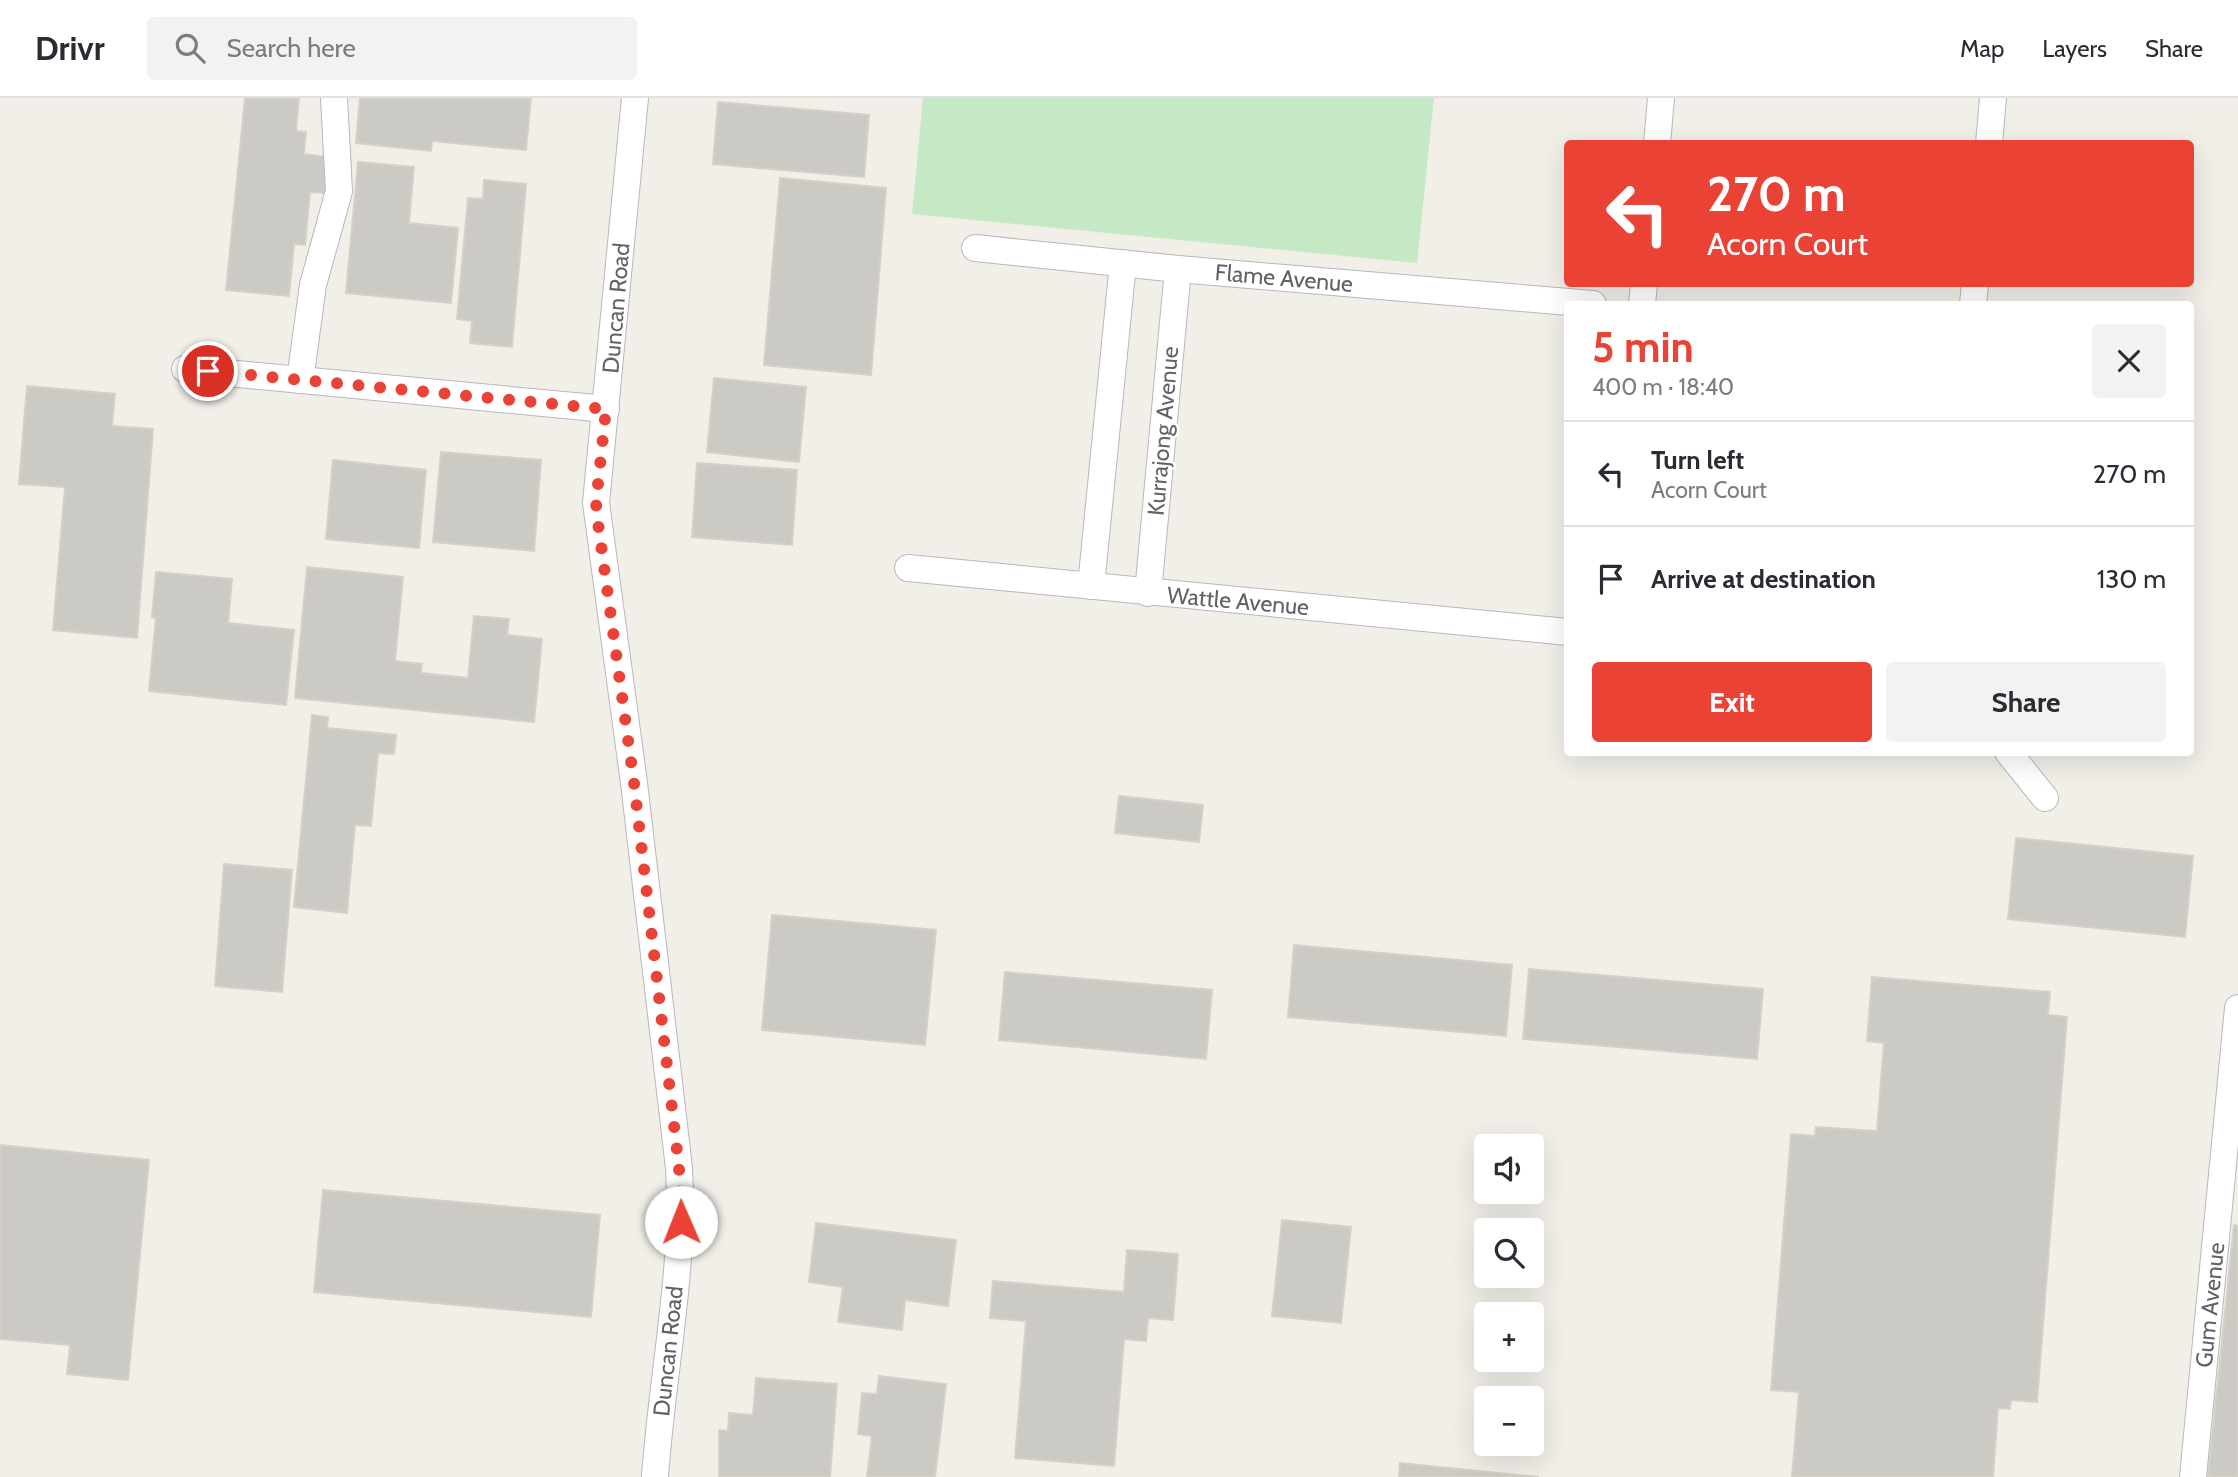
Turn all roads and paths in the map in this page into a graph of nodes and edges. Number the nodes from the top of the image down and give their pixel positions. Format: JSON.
{"nodes":[{"id":1,"x":334,"y":98,"type":"edge"},
{"id":2,"x":635,"y":98,"type":"edge"},
{"id":3,"x":1661,"y":98,"type":"edge"},
{"id":4,"x":1993,"y":98,"type":"edge"},
{"id":5,"x":1657,"y":140,"type":"edge"},
{"id":6,"x":1989,"y":140,"type":"edge"},
{"id":7,"x":975,"y":248,"type":"dead end"},
{"id":8,"x":1123,"y":263,"type":"junction"},
{"id":9,"x":1178,"y":269,"type":"junction"},
{"id":10,"x":1564,"y":302,"type":"edge"},
{"id":11,"x":185,"y":369,"type":"dead end"},
{"id":12,"x":299,"y":380,"type":"junction"},
{"id":13,"x":606,"y":409,"type":"junction"},
{"id":14,"x":908,"y":568,"type":"dead end"},
{"id":15,"x":1091,"y":586,"type":"junction"},
{"id":16,"x":1148,"y":593,"type":"junction"},
{"id":17,"x":1564,"y":632,"type":"edge"},
{"id":18,"x":2011,"y":756,"type":"edge"},
{"id":19,"x":2045,"y":798,"type":"dead end"},
{"id":20,"x":2238,"y":1008,"type":"edge"},
{"id":21,"x":655,"y":1477,"type":"edge"},
{"id":22,"x":2193,"y":1477,"type":"edge"}],
"edges":[{"from":1,"to":12,"type":"street"},
{"from":2,"to":13,"type":"street","name":"Duncan Road"},
{"from":3,"to":5,"type":"street"},
{"from":4,"to":6,"type":"street"},
{"from":7,"to":8,"type":"street","name":"Flame Avenue"},
{"from":8,"to":9,"type":"street","name":"Flame Avenue"},
{"from":8,"to":15,"type":"street"},
{"from":9,"to":10,"type":"street","name":"Flame Avenue"},
{"from":9,"to":16,"type":"street","name":"Kurrajong Avenue"},
{"from":11,"to":12,"type":"street"},
{"from":12,"to":13,"type":"street"},
{"from":13,"to":21,"type":"street","name":"Duncan Road"},
{"from":14,"to":15,"type":"street","name":"Wattle Avenue"},
{"from":15,"to":16,"type":"street","name":"Wattle Avenue"},
{"from":16,"to":17,"type":"street","name":"Wattle Avenue"},
{"from":18,"to":19,"type":"street"},
{"from":20,"to":22,"type":"street","name":"Gum Avenue"}]}
